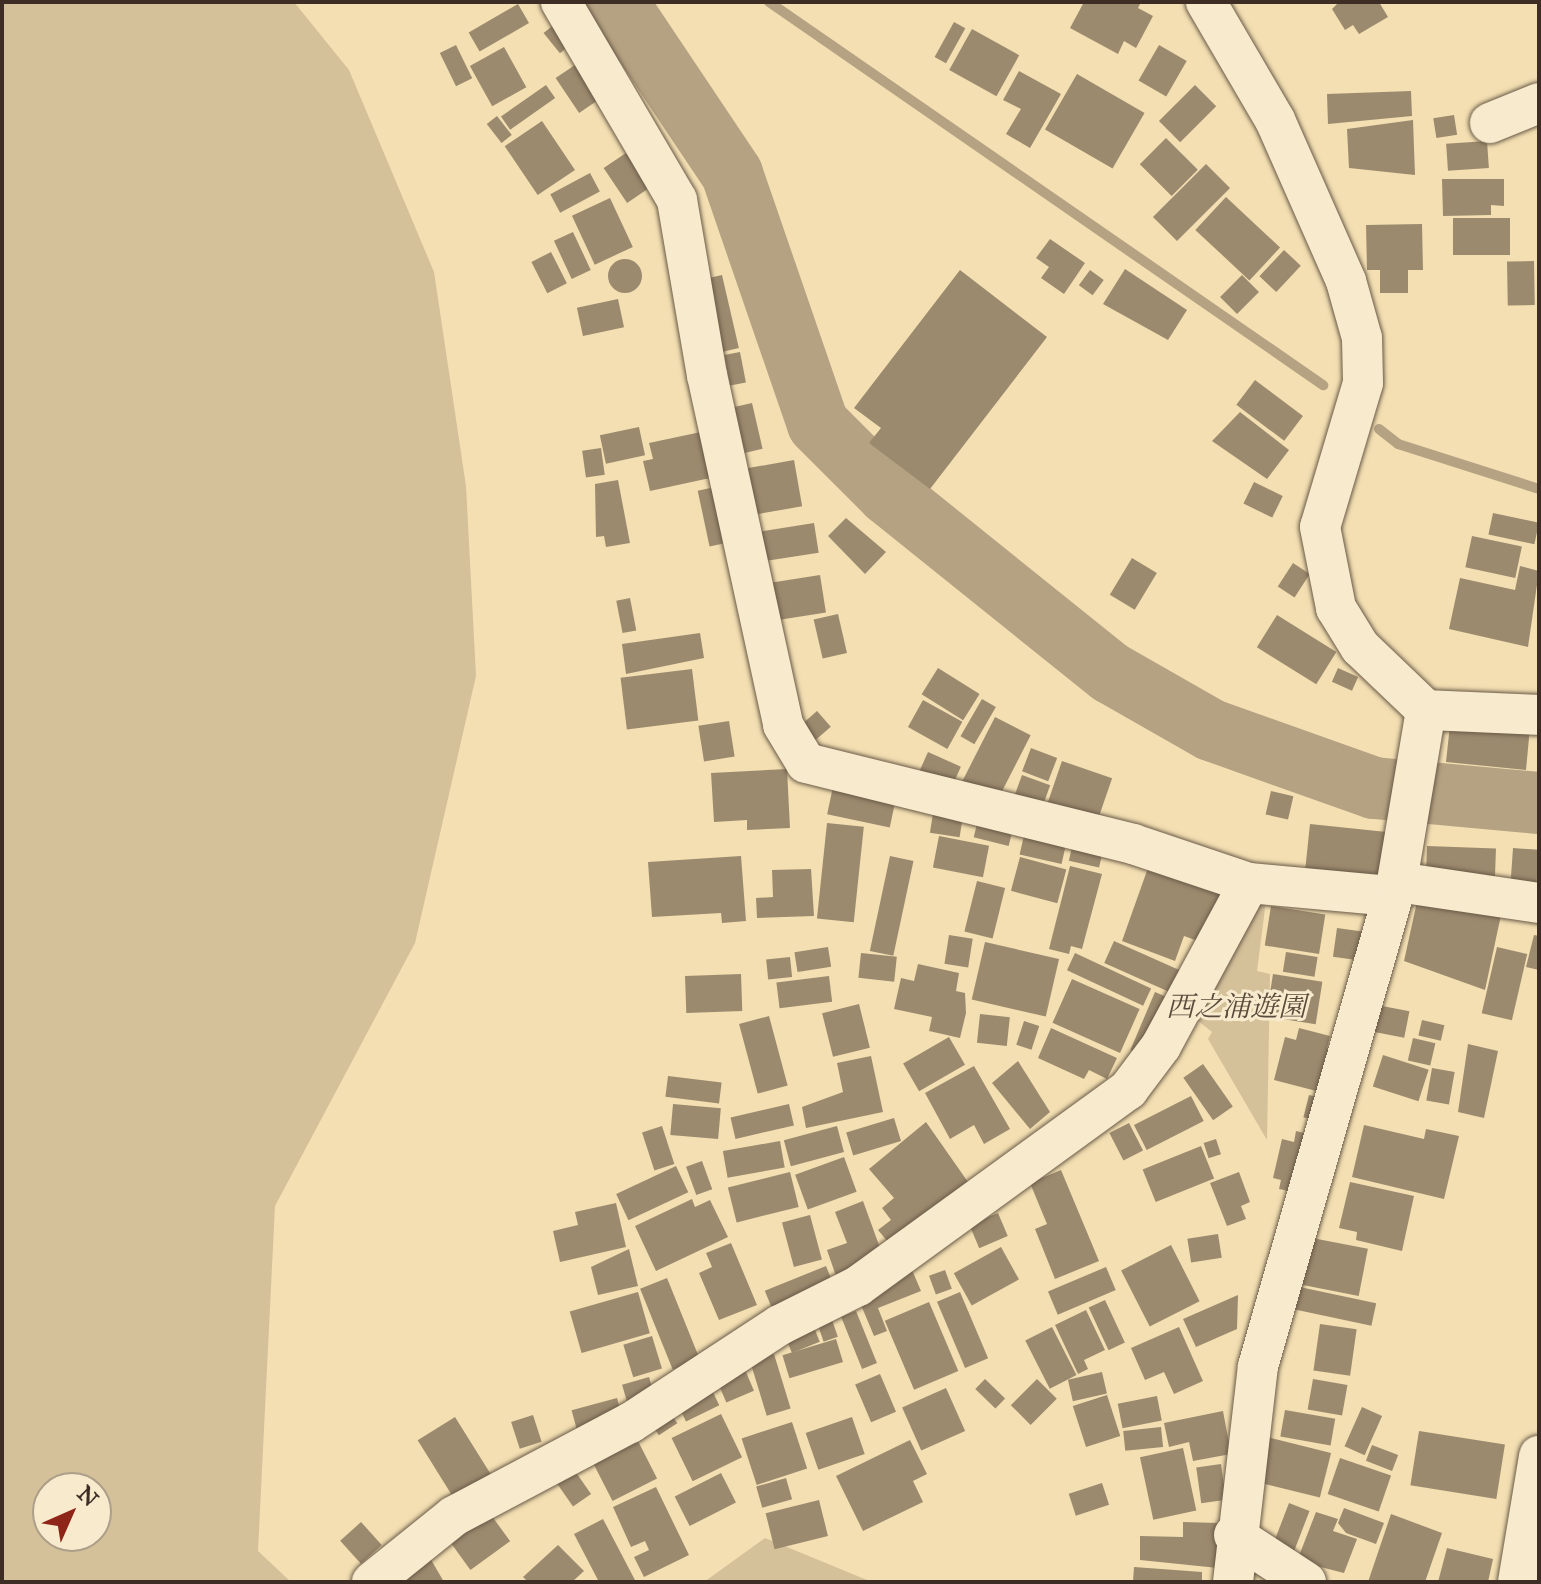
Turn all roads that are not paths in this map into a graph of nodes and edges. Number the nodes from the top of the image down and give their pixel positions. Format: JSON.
{"nodes":[{"id":1,"x":561,"y":2,"type":"edge"},
{"id":2,"x":1206,"y":2,"type":"edge"},
{"id":3,"x":1539,"y":103,"type":"edge"},
{"id":4,"x":1490,"y":123,"type":"dead end"},
{"id":5,"x":1539,"y":715,"type":"edge"},
{"id":6,"x":1424,"y":720,"type":"junction"},
{"id":7,"x":1249,"y":883,"type":"junction"},
{"id":8,"x":1394,"y":889,"type":"junction"},
{"id":9,"x":1539,"y":903,"type":"edge"},
{"id":10,"x":1539,"y":1456,"type":"edge"},
{"id":11,"x":1533,"y":1520,"type":"edge"},
{"id":12,"x":1234,"y":1535,"type":"junction"},
{"id":13,"x":372,"y":1582,"type":"edge"},
{"id":14,"x":1233,"y":1582,"type":"edge"},
{"id":15,"x":1306,"y":1582,"type":"edge"},
{"id":16,"x":1518,"y":1582,"type":"edge"}],
"edges":[{"from":1,"to":7,"type":"street"},
{"from":2,"to":6,"type":"street"},
{"from":3,"to":4,"type":"street"},
{"from":5,"to":6,"type":"street"},
{"from":6,"to":8,"type":"street"},
{"from":7,"to":8,"type":"street"},
{"from":7,"to":13,"type":"street"},
{"from":8,"to":9,"type":"street"},
{"from":8,"to":12,"type":"street"},
{"from":10,"to":11,"type":"street"},
{"from":11,"to":16,"type":"street"},
{"from":12,"to":14,"type":"street"},
{"from":12,"to":15,"type":"street"}]}
